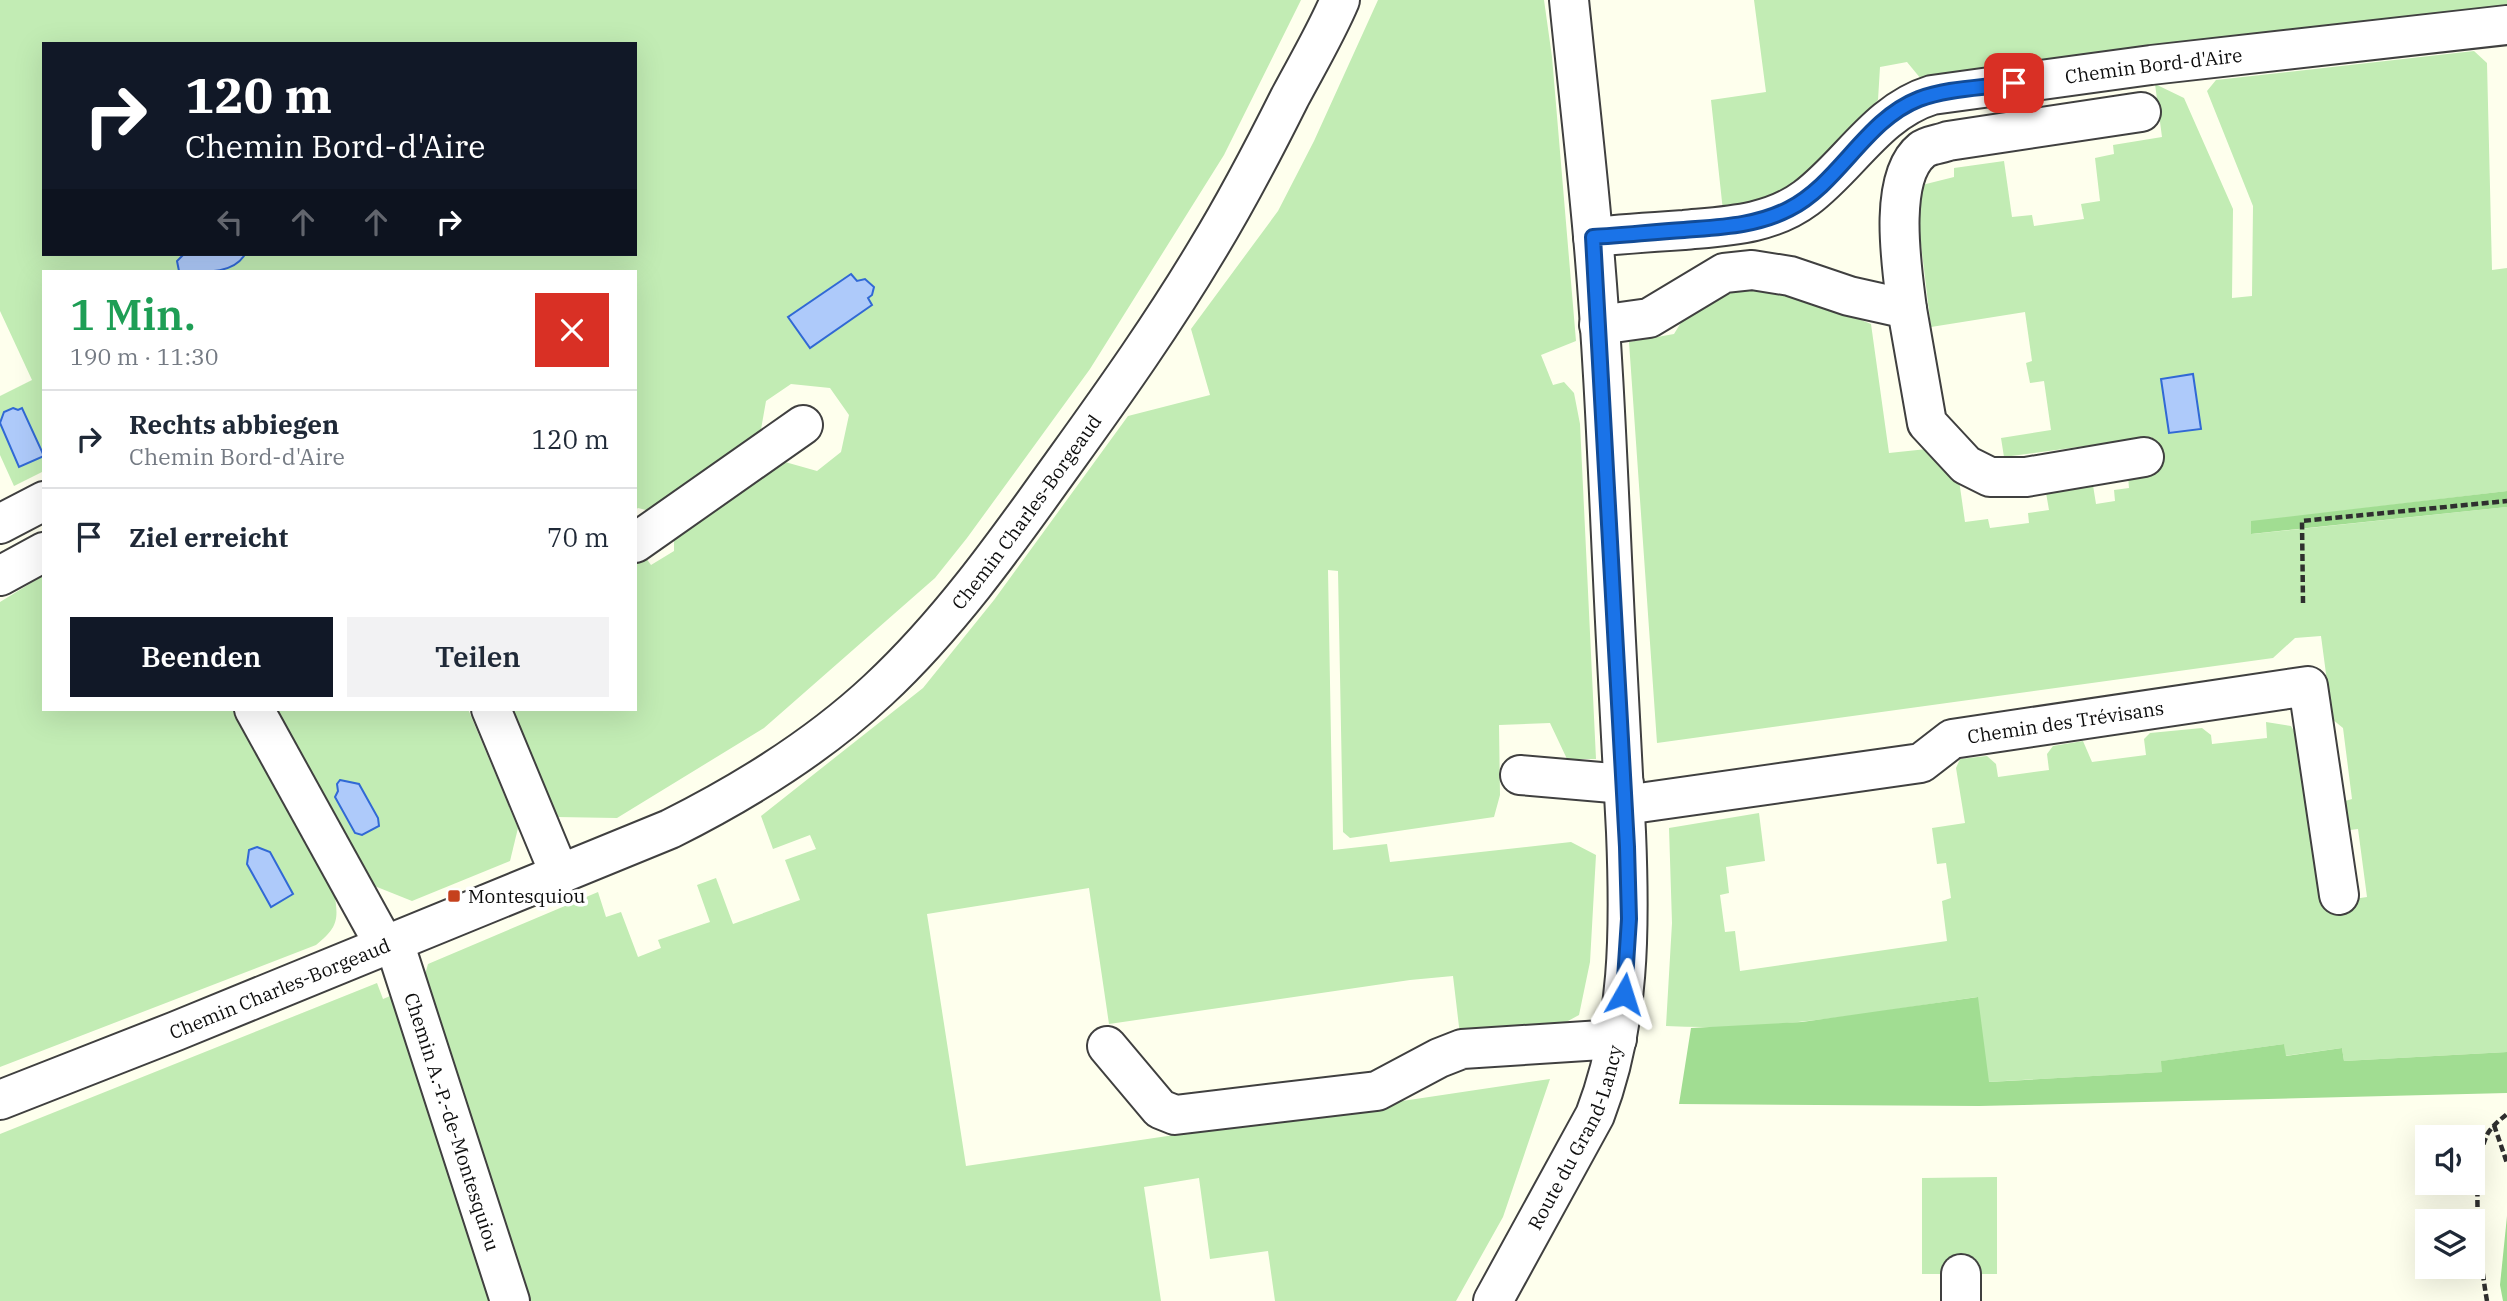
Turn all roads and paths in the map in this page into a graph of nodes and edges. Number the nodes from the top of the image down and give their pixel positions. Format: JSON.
{"nodes":[{"id":1,"x":1340,"y":0,"type":"edge"},
{"id":2,"x":1569,"y":0,"type":"edge"},
{"id":3,"x":2507,"y":25,"type":"edge"},
{"id":4,"x":2141,"y":112,"type":"dead end"},
{"id":5,"x":1593,"y":237,"type":"junction"},
{"id":6,"x":1908,"y":309,"type":"junction"},
{"id":7,"x":1599,"y":325,"type":"junction"},
{"id":8,"x":803,"y":425,"type":"dead end"},
{"id":9,"x":2144,"y":457,"type":"dead end"},
{"id":10,"x":2507,"y":501,"type":"edge"},
{"id":11,"x":42,"y":502,"type":"edge"},
{"id":12,"x":0,"y":524,"type":"edge"},
{"id":13,"x":637,"y":541,"type":"edge"},
{"id":14,"x":42,"y":553,"type":"edge"},
{"id":15,"x":0,"y":576,"type":"edge"},
{"id":16,"x":2304,"y":603,"type":"dead end"},
{"id":17,"x":255,"y":711,"type":"edge"},
{"id":18,"x":492,"y":711,"type":"edge"},
{"id":19,"x":1520,"y":775,"type":"dead end"},
{"id":20,"x":1624,"y":794,"type":"junction"},
{"id":21,"x":559,"y":875,"type":"junction"},
{"id":22,"x":2339,"y":895,"type":"dead end"},
{"id":23,"x":389,"y":944,"type":"junction"},
{"id":24,"x":1617,"y":1039,"type":"junction"},
{"id":25,"x":1107,"y":1046,"type":"dead end"},
{"id":26,"x":0,"y":1100,"type":"edge"},
{"id":27,"x":2507,"y":1114,"type":"edge"},
{"id":28,"x":2494,"y":1125,"type":"junction"},
{"id":29,"x":2507,"y":1163,"type":"edge"},
{"id":30,"x":510,"y":1301,"type":"edge"},
{"id":31,"x":1493,"y":1301,"type":"edge"},
{"id":32,"x":2487,"y":1301,"type":"edge"}],
"edges":[{"from":1,"to":21,"type":"street","name":"Chemin Charles-Borgeaud"},
{"from":2,"to":5,"type":"street","name":"Route du Grand-Lancy"},
{"from":3,"to":5,"type":"street","name":"Chemin Bord-d'Aire"},
{"from":4,"to":6,"type":"street"},
{"from":5,"to":7,"type":"street","name":"Route du Grand-Lancy"},
{"from":6,"to":7,"type":"street"},
{"from":6,"to":9,"type":"street"},
{"from":7,"to":20,"type":"street","name":"Route du Grand-Lancy"},
{"from":8,"to":13,"type":"street"},
{"from":10,"to":16,"type":"path"},
{"from":11,"to":12,"type":"street"},
{"from":14,"to":15,"type":"street"},
{"from":17,"to":23,"type":"street","name":"Chemin A.-P.-de-Montesquiou"},
{"from":18,"to":21,"type":"street"},
{"from":19,"to":20,"type":"street","name":"Chemin des Trévisans"},
{"from":20,"to":22,"type":"street","name":"Chemin des Trévisans"},
{"from":20,"to":24,"type":"street","name":"Route du Grand-Lancy"},
{"from":21,"to":23,"type":"street","name":"Chemin Charles-Borgeaud"},
{"from":23,"to":26,"type":"street","name":"Chemin Charles-Borgeaud"},
{"from":23,"to":30,"type":"street","name":"Chemin A.-P.-de-Montesquiou"},
{"from":24,"to":25,"type":"street"},
{"from":24,"to":31,"type":"street","name":"Route du Grand-Lancy"},
{"from":27,"to":28,"type":"path"},
{"from":28,"to":29,"type":"path"},
{"from":28,"to":32,"type":"path"}]}
